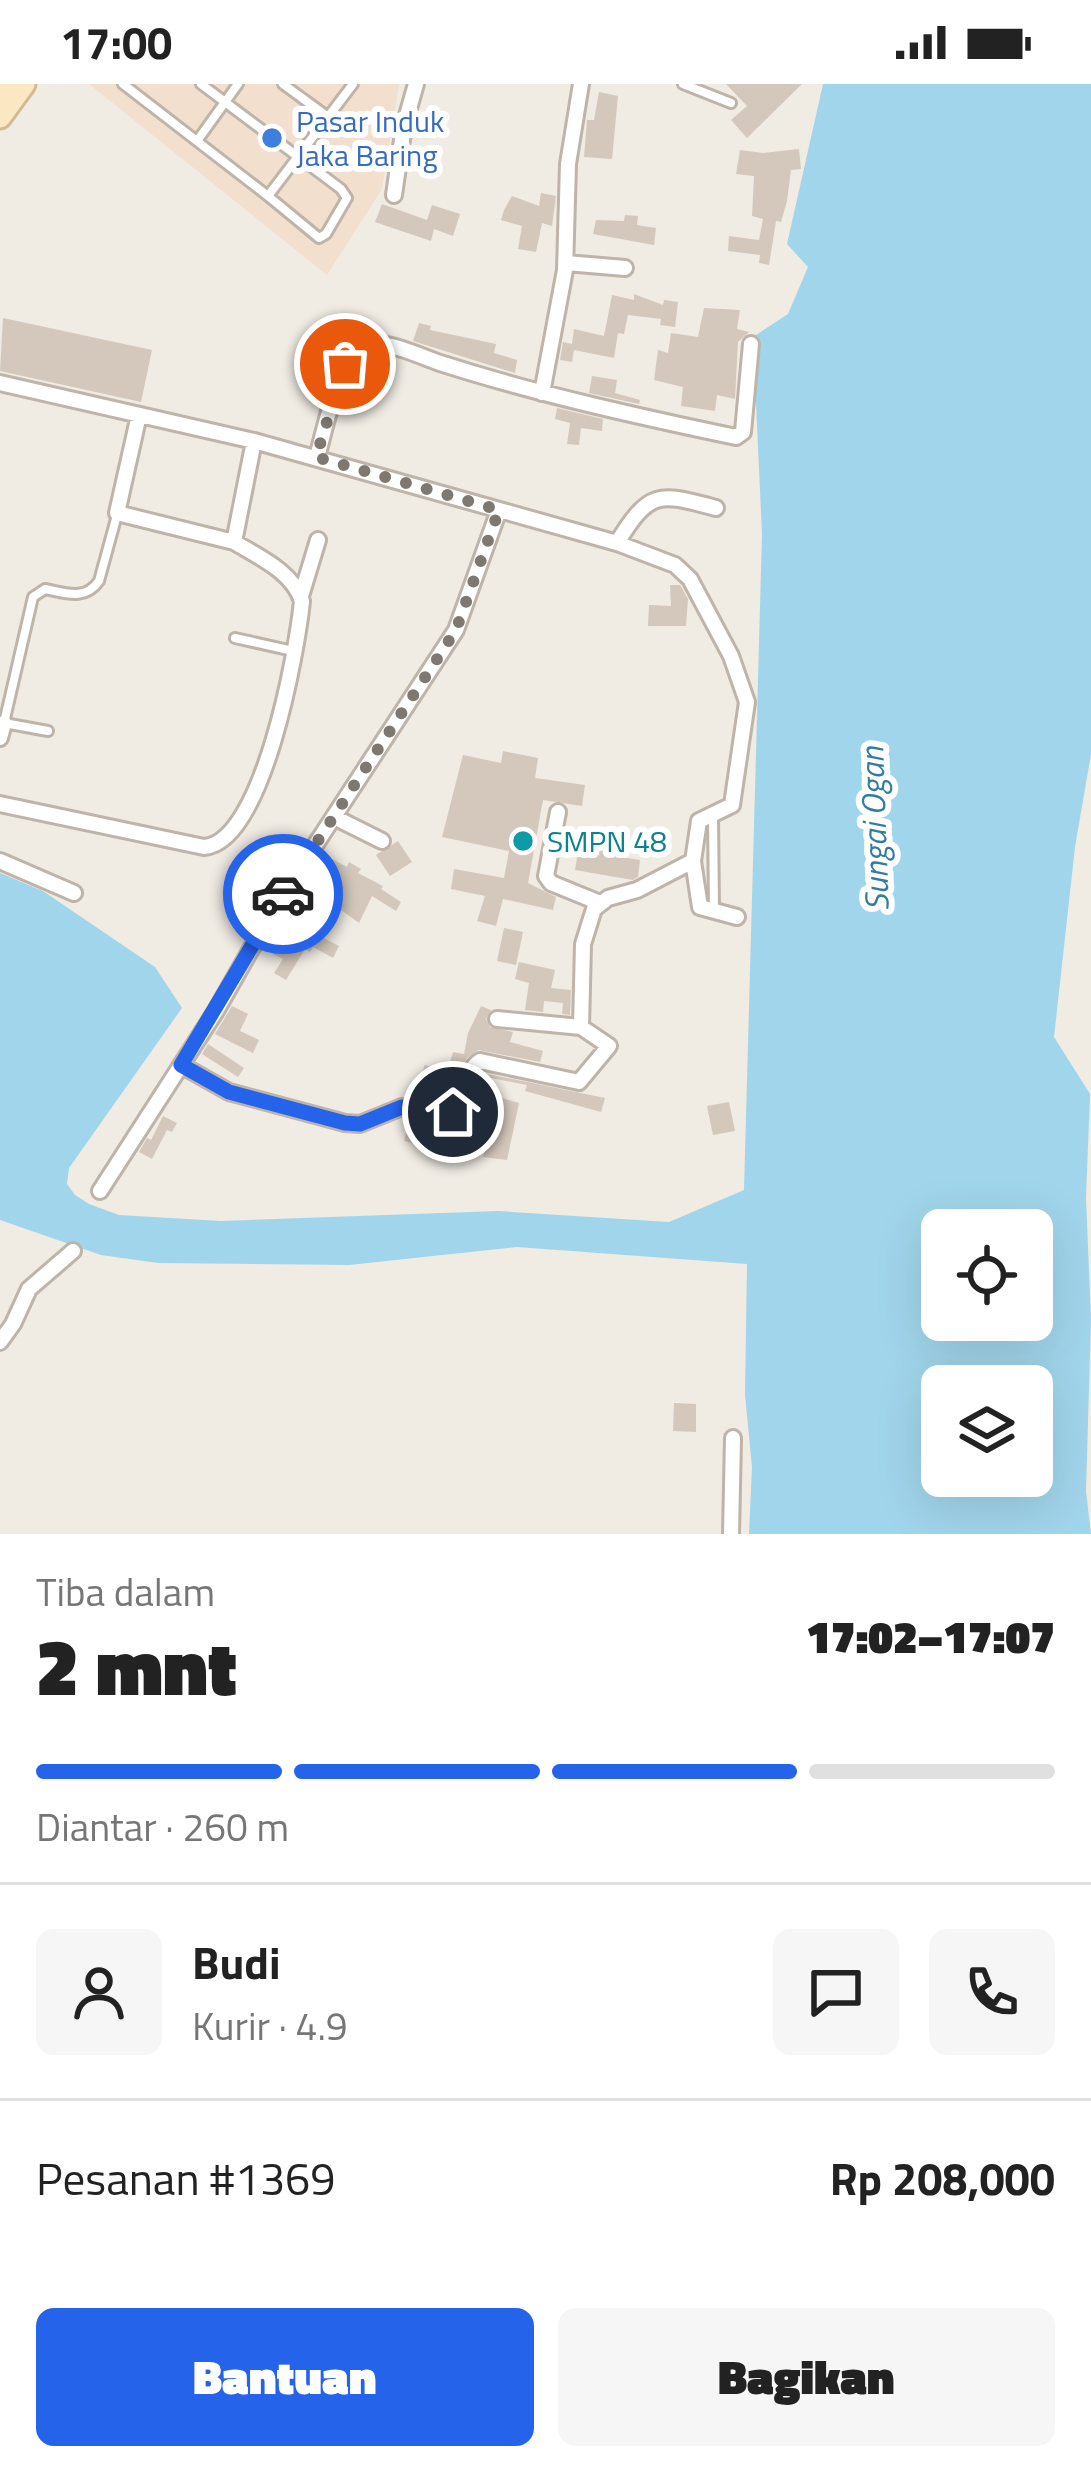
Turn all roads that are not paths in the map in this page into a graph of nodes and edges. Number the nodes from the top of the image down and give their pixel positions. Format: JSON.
{"nodes":[{"id":1,"x":25,"y":84,"type":"edge"},
{"id":2,"x":122,"y":84,"type":"edge"},
{"id":3,"x":201,"y":84,"type":"edge"},
{"id":4,"x":238,"y":84,"type":"edge"},
{"id":5,"x":283,"y":84,"type":"edge"},
{"id":6,"x":353,"y":84,"type":"edge"},
{"id":7,"x":416,"y":84,"type":"edge"},
{"id":8,"x":581,"y":84,"type":"edge"},
{"id":9,"x":683,"y":84,"type":"edge"},
{"id":10,"x":225,"y":102,"type":"junction"},
{"id":11,"x":730,"y":104,"type":"dead end"},
{"id":12,"x":0,"y":117,"type":"edge"},
{"id":13,"x":328,"y":117,"type":"junction"},
{"id":14,"x":197,"y":141,"type":"junction"},
{"id":15,"x":301,"y":158,"type":"junction"},
{"id":16,"x":394,"y":195,"type":"dead end"},
{"id":17,"x":268,"y":196,"type":"junction"},
{"id":18,"x":566,"y":262,"type":"junction"},
{"id":19,"x":625,"y":268,"type":"dead end"},
{"id":20,"x":752,"y":344,"type":"dead end"},
{"id":21,"x":0,"y":382,"type":"edge"},
{"id":22,"x":542,"y":393,"type":"junction"},
{"id":23,"x":140,"y":415,"type":"junction"},
{"id":24,"x":254,"y":441,"type":"junction"},
{"id":25,"x":316,"y":457,"type":"junction"},
{"id":26,"x":716,"y":508,"type":"dead end"},
{"id":27,"x":499,"y":510,"type":"junction"},
{"id":28,"x":117,"y":513,"type":"junction"},
{"id":29,"x":318,"y":540,"type":"dead end"},
{"id":30,"x":234,"y":542,"type":"junction"},
{"id":31,"x":617,"y":543,"type":"junction"},
{"id":32,"x":301,"y":596,"type":"junction"},
{"id":33,"x":235,"y":638,"type":"dead end"},
{"id":34,"x":295,"y":651,"type":"junction"},
{"id":35,"x":1,"y":727,"type":"edge"},
{"id":36,"x":49,"y":731,"type":"dead end"},
{"id":37,"x":0,"y":804,"type":"edge"},
{"id":38,"x":559,"y":812,"type":"dead end"},
{"id":39,"x":713,"y":813,"type":"junction"},
{"id":40,"x":334,"y":817,"type":"junction"},
{"id":41,"x":382,"y":841,"type":"dead end"},
{"id":42,"x":0,"y":861,"type":"edge"},
{"id":43,"x":694,"y":862,"type":"junction"},
{"id":44,"x":74,"y":893,"type":"dead end"},
{"id":45,"x":600,"y":903,"type":"junction"},
{"id":46,"x":714,"y":911,"type":"junction"},
{"id":47,"x":737,"y":917,"type":"dead end"},
{"id":48,"x":497,"y":1019,"type":"dead end"},
{"id":49,"x":581,"y":1027,"type":"junction"},
{"id":50,"x":181,"y":1065,"type":"junction"},
{"id":51,"x":100,"y":1191,"type":"dead end"},
{"id":52,"x":73,"y":1251,"type":"dead end"},
{"id":53,"x":0,"y":1342,"type":"edge"},
{"id":54,"x":733,"y":1438,"type":"dead end"},
{"id":55,"x":731,"y":1534,"type":"edge"}],
"edges":[{"from":1,"to":12,"type":"street"},
{"from":2,"to":14,"type":"lane"},
{"from":3,"to":10,"type":"lane"},
{"from":4,"to":10,"type":"lane"},
{"from":5,"to":13,"type":"lane"},
{"from":6,"to":13,"type":"lane"},
{"from":7,"to":16,"type":"street"},
{"from":8,"to":18,"type":"street"},
{"from":9,"to":11,"type":"lane"},
{"from":10,"to":14,"type":"lane"},
{"from":10,"to":15,"type":"lane"},
{"from":13,"to":15,"type":"lane"},
{"from":14,"to":17,"type":"lane"},
{"from":15,"to":17,"type":"lane"},
{"from":15,"to":17,"type":"lane"},
{"from":18,"to":19,"type":"street"},
{"from":18,"to":22,"type":"street"},
{"from":20,"to":22,"type":"street"},
{"from":21,"to":23,"type":"street"},
{"from":22,"to":25,"type":"street"},
{"from":23,"to":24,"type":"street"},
{"from":23,"to":28,"type":"street"},
{"from":24,"to":25,"type":"street"},
{"from":24,"to":30,"type":"street"},
{"from":25,"to":27,"type":"street"},
{"from":26,"to":31,"type":"street"},
{"from":27,"to":31,"type":"street"},
{"from":27,"to":40,"type":"street"},
{"from":28,"to":30,"type":"street"},
{"from":28,"to":35,"type":"lane"},
{"from":29,"to":32,"type":"street"},
{"from":30,"to":32,"type":"street"},
{"from":31,"to":39,"type":"street"},
{"from":32,"to":34,"type":"street"},
{"from":33,"to":34,"type":"lane"},
{"from":34,"to":37,"type":"street"},
{"from":35,"to":36,"type":"lane"},
{"from":38,"to":45,"type":"street"},
{"from":39,"to":43,"type":"street"},
{"from":39,"to":46,"type":"lane"},
{"from":40,"to":41,"type":"street"},
{"from":40,"to":50,"type":"street"},
{"from":42,"to":44,"type":"street"},
{"from":43,"to":45,"type":"street"},
{"from":43,"to":46,"type":"street"},
{"from":45,"to":49,"type":"street"},
{"from":46,"to":47,"type":"street"},
{"from":48,"to":49,"type":"street"},
{"from":49,"to":50,"type":"street"},
{"from":50,"to":51,"type":"street"},
{"from":52,"to":53,"type":"street"},
{"from":54,"to":55,"type":"street"}]}
